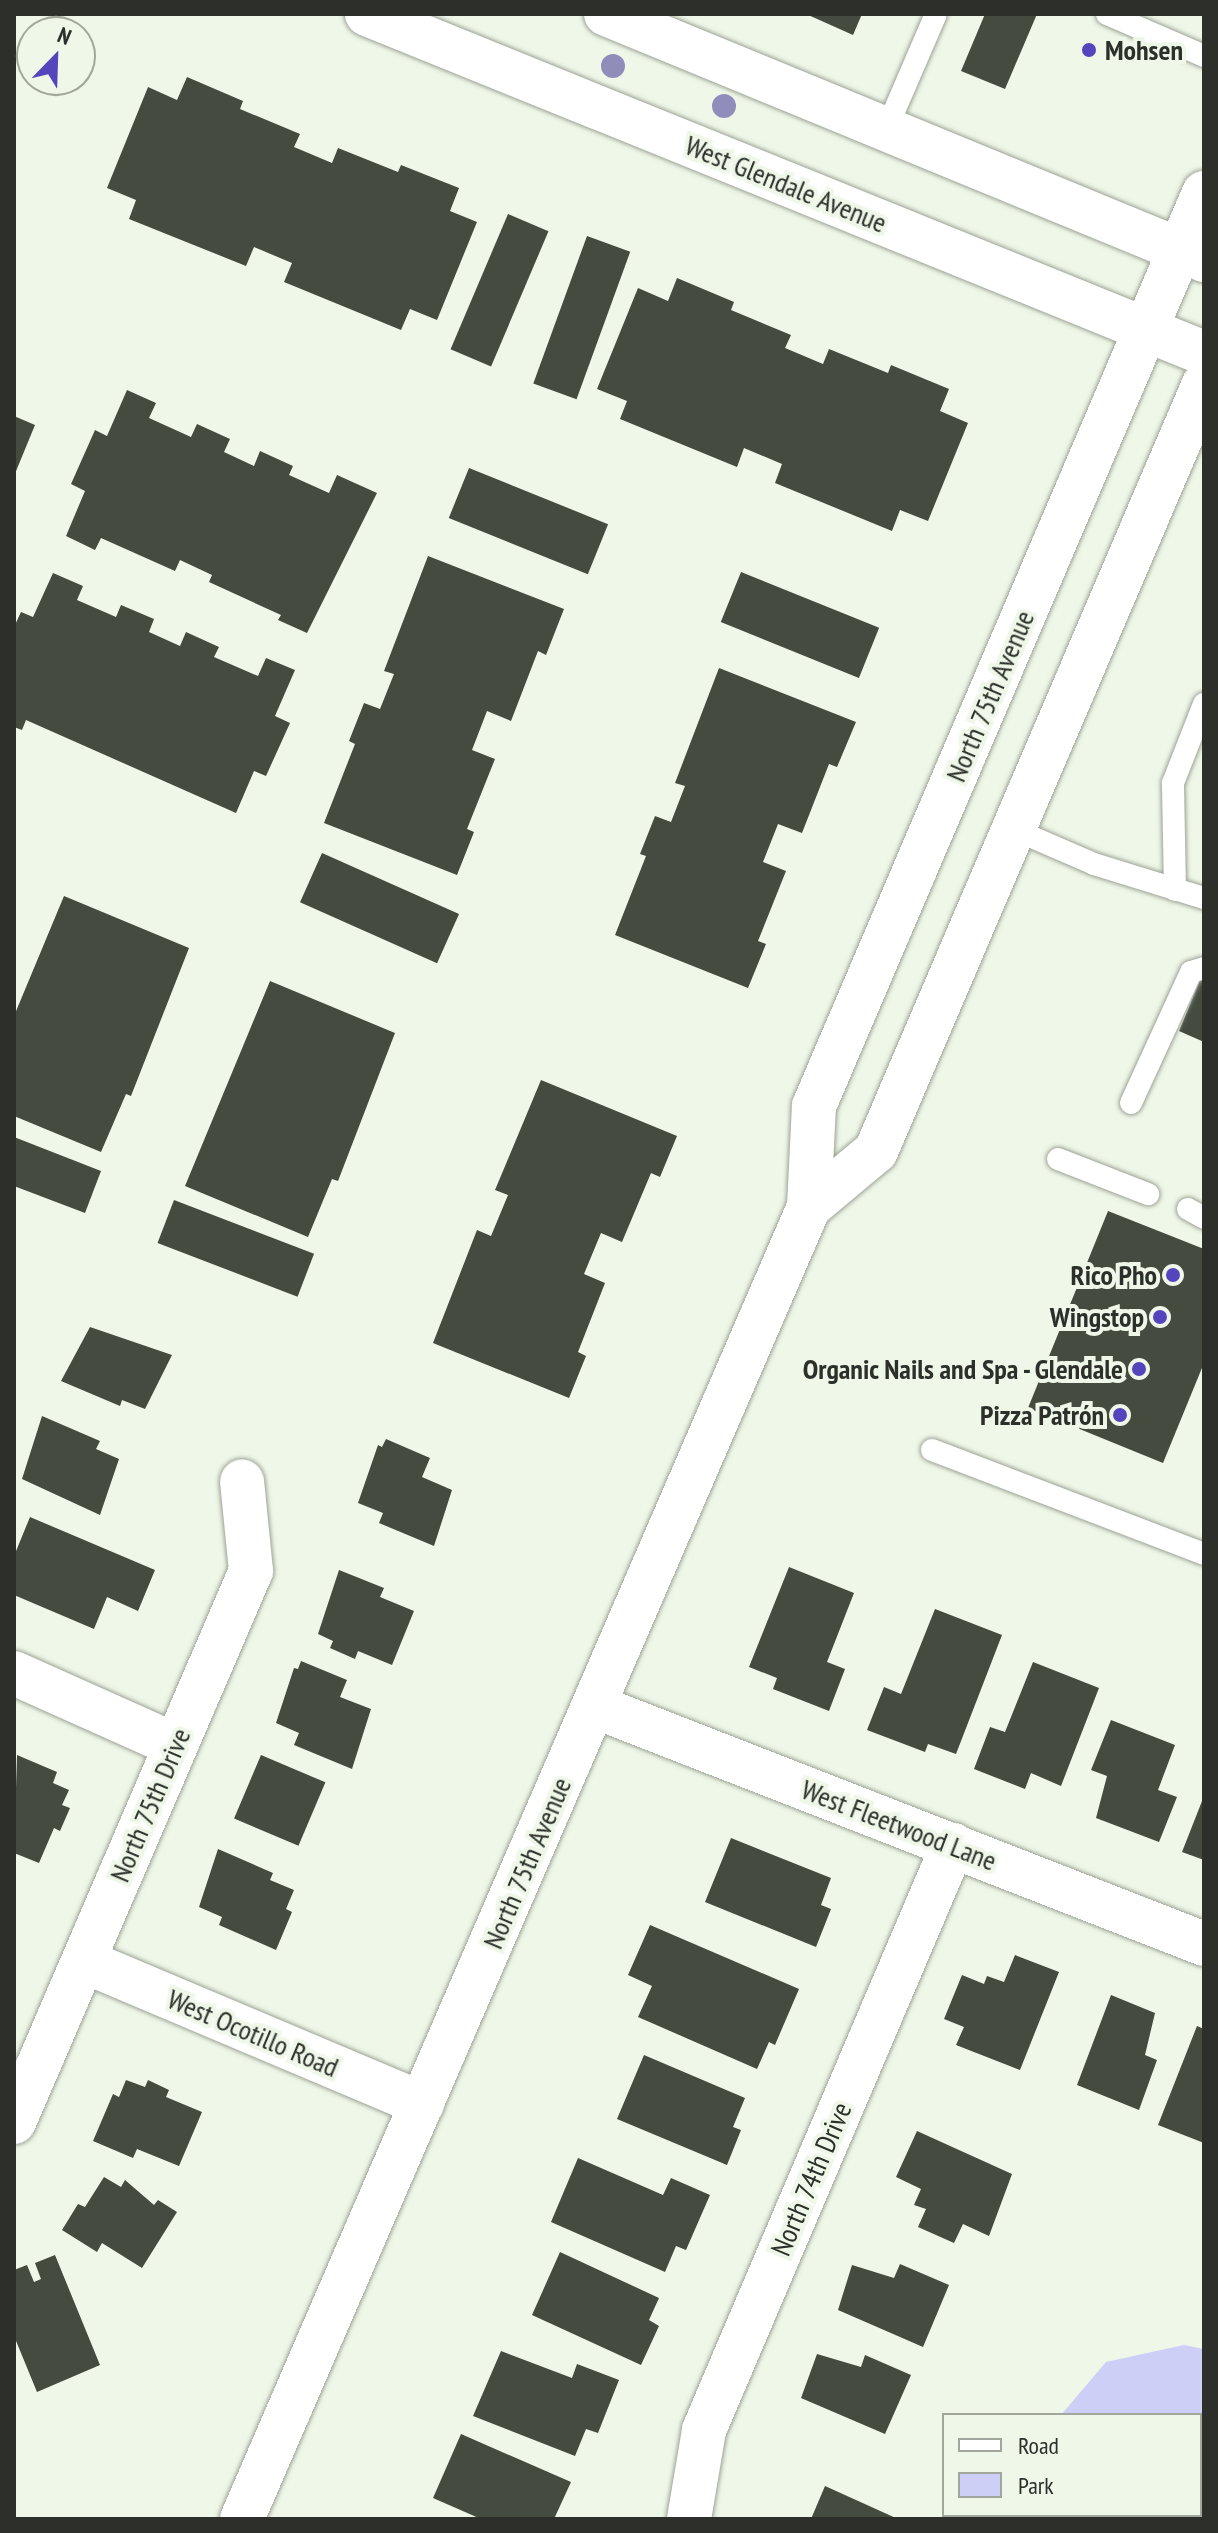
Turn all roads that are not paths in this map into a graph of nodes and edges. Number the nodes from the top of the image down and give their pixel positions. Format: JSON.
{"nodes":[{"id":1,"x":367,"y":14,"type":"edge"},
{"id":2,"x":606,"y":14,"type":"edge"},
{"id":3,"x":936,"y":14,"type":"edge"},
{"id":4,"x":1107,"y":14,"type":"edge"},
{"id":5,"x":1204,"y":56,"type":"edge"},
{"id":6,"x":886,"y":130,"type":"junction"},
{"id":7,"x":1204,"y":193,"type":"edge"},
{"id":8,"x":1192,"y":255,"type":"edge"},
{"id":9,"x":1146,"y":330,"type":"junction"},
{"id":10,"x":1204,"y":353,"type":"edge"},
{"id":11,"x":1204,"y":384,"type":"edge"},
{"id":12,"x":1204,"y":704,"type":"edge"},
{"id":13,"x":1011,"y":828,"type":"junction"},
{"id":14,"x":1175,"y":890,"type":"junction"},
{"id":15,"x":1204,"y":898,"type":"edge"},
{"id":16,"x":1204,"y":968,"type":"edge"},
{"id":17,"x":1131,"y":1103,"type":"dead end"},
{"id":18,"x":1058,"y":1159,"type":"dead end"},
{"id":19,"x":1148,"y":1194,"type":"dead end"},
{"id":20,"x":809,"y":1207,"type":"junction"},
{"id":21,"x":932,"y":1450,"type":"dead end"},
{"id":22,"x":242,"y":1481,"type":"dead end"},
{"id":23,"x":1204,"y":1554,"type":"edge"},
{"id":24,"x":14,"y":1673,"type":"edge"},
{"id":25,"x":594,"y":1706,"type":"junction"},
{"id":26,"x":175,"y":1745,"type":"junction"},
{"id":27,"x":953,"y":1845,"type":"junction"},
{"id":28,"x":1204,"y":1944,"type":"edge"},
{"id":29,"x":84,"y":1961,"type":"junction"},
{"id":30,"x":422,"y":2104,"type":"junction"},
{"id":31,"x":14,"y":2122,"type":"edge"},
{"id":32,"x":242,"y":2519,"type":"edge"},
{"id":33,"x":689,"y":2519,"type":"edge"}],
"edges":[{"from":1,"to":9,"type":"main road","name":"West Glendale Avenue"},
{"from":2,"to":6,"type":"main road"},
{"from":3,"to":6,"type":"lane"},
{"from":4,"to":5,"type":"lane"},
{"from":6,"to":8,"type":"main road"},
{"from":7,"to":8,"type":"main road","name":"North 75th Avenue"},
{"from":8,"to":9,"type":"main road","name":"North 75th Avenue"},
{"from":9,"to":10,"type":"main road","name":"West Glendale Avenue"},
{"from":9,"to":20,"type":"main road","name":"North 75th Avenue"},
{"from":11,"to":13,"type":"main road","name":"North 75th Avenue"},
{"from":12,"to":14,"type":"lane"},
{"from":13,"to":14,"type":"lane"},
{"from":13,"to":20,"type":"main road","name":"North 75th Avenue"},
{"from":14,"to":15,"type":"lane"},
{"from":16,"to":17,"type":"lane"},
{"from":18,"to":19,"type":"lane"},
{"from":20,"to":25,"type":"main road","name":"North 75th Avenue"},
{"from":21,"to":23,"type":"lane"},
{"from":22,"to":26,"type":"main road","name":"North 75th Drive"},
{"from":24,"to":26,"type":"main road"},
{"from":25,"to":27,"type":"main road","name":"West Fleetwood Lane"},
{"from":25,"to":30,"type":"main road","name":"North 75th Avenue"},
{"from":26,"to":29,"type":"main road","name":"North 75th Drive"},
{"from":27,"to":28,"type":"main road","name":"West Fleetwood Lane"},
{"from":27,"to":33,"type":"main road","name":"North 74th Drive"},
{"from":29,"to":30,"type":"main road","name":"West Ocotillo Road"},
{"from":29,"to":31,"type":"main road","name":"North 75th Drive"},
{"from":30,"to":32,"type":"main road","name":"North 75th Avenue"}]}
